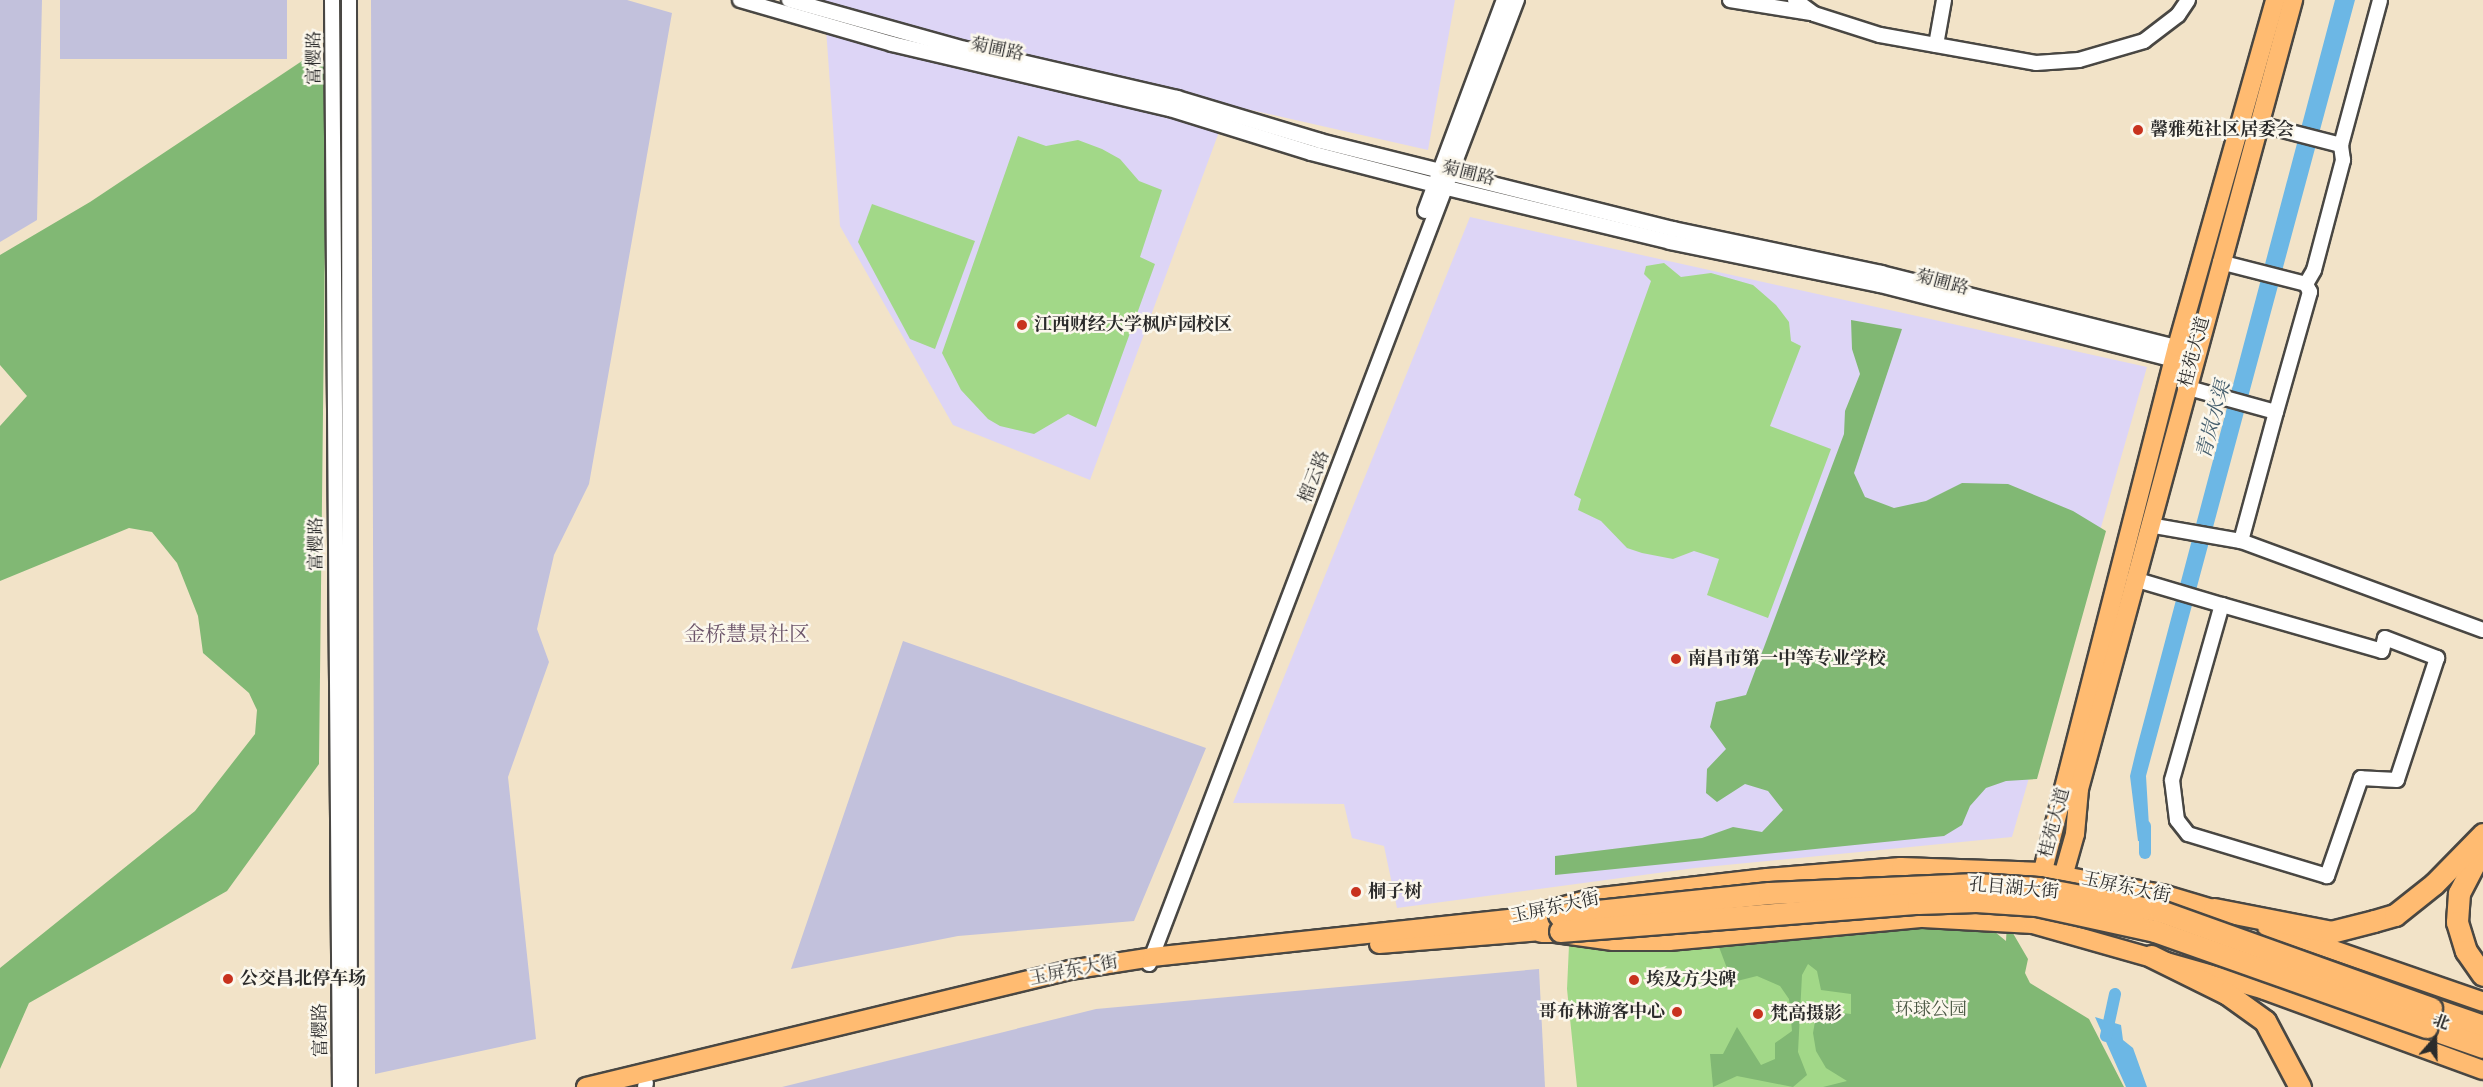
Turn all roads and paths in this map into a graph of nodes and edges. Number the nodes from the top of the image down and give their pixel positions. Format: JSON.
{"nodes":[{"id":1,"x":332,"y":0,"type":"edge"},
{"id":2,"x":349,"y":0,"type":"edge"},
{"id":3,"x":740,"y":0,"type":"edge"},
{"id":4,"x":789,"y":0,"type":"edge"},
{"id":5,"x":1504,"y":0,"type":"edge"},
{"id":6,"x":1517,"y":0,"type":"edge"},
{"id":7,"x":1730,"y":0,"type":"edge"},
{"id":8,"x":1795,"y":0,"type":"edge"},
{"id":9,"x":1944,"y":0,"type":"edge"},
{"id":10,"x":2188,"y":0,"type":"edge"},
{"id":11,"x":2275,"y":0,"type":"edge"},
{"id":12,"x":2294,"y":0,"type":"edge"},
{"id":13,"x":2380,"y":0,"type":"edge"},
{"id":14,"x":1814,"y":14,"type":"junction"},
{"id":15,"x":1936,"y":45,"type":"junction"},
{"id":16,"x":2259,"y":124,"type":"junction"},
{"id":17,"x":2336,"y":144,"type":"junction"},
{"id":18,"x":1446,"y":170,"type":"junction"},
{"id":19,"x":1440,"y":186,"type":"junction"},
{"id":20,"x":2220,"y":262,"type":"junction"},
{"id":21,"x":2300,"y":283,"type":"junction"},
{"id":22,"x":2184,"y":356,"type":"junction"},
{"id":23,"x":2185,"y":387,"type":"junction"},
{"id":24,"x":2276,"y":411,"type":"junction"},
{"id":25,"x":2149,"y":525,"type":"junction"},
{"id":26,"x":2241,"y":541,"type":"junction"},
{"id":27,"x":2134,"y":579,"type":"junction"},
{"id":28,"x":2222,"y":605,"type":"junction"},
{"id":29,"x":2483,"y":630,"type":"edge"},
{"id":30,"x":2480,"y":841,"type":"edge"},
{"id":31,"x":2042,"y":872,"type":"junction"},
{"id":32,"x":2064,"y":876,"type":"junction"},
{"id":33,"x":2214,"y":909,"type":"junction"},
{"id":34,"x":1525,"y":917,"type":"junction"},
{"id":35,"x":2033,"y":924,"type":"junction"},
{"id":36,"x":1553,"y":925,"type":"junction"},
{"id":37,"x":2151,"y":956,"type":"junction"},
{"id":38,"x":1146,"y":962,"type":"junction"},
{"id":39,"x":2483,"y":975,"type":"edge"},
{"id":40,"x":2483,"y":1002,"type":"edge"},
{"id":41,"x":2428,"y":1017,"type":"junction"},
{"id":42,"x":2483,"y":1026,"type":"edge"},
{"id":43,"x":2483,"y":1047,"type":"edge"},
{"id":44,"x":2483,"y":1070,"type":"edge"},
{"id":45,"x":640,"y":1086,"type":"edge"},
{"id":46,"x":340,"y":1087,"type":"edge"},
{"id":47,"x":350,"y":1087,"type":"edge"},
{"id":48,"x":586,"y":1087,"type":"edge"},
{"id":49,"x":2300,"y":1087,"type":"edge"}],
"edges":[{"from":1,"to":46,"type":"street","name":"富樱路"},
{"from":2,"to":47,"type":"street","name":"富樱路"},
{"from":3,"to":19,"type":"street","name":"菊圃路"},
{"from":4,"to":18,"type":"street","name":"菊圃路"},
{"from":5,"to":18,"type":"street","name":"榴云路"},
{"from":6,"to":18,"type":"street","name":"榴云路"},
{"from":7,"to":14,"type":"street"},
{"from":8,"to":14,"type":"street"},
{"from":9,"to":15,"type":"street"},
{"from":10,"to":15,"type":"street"},
{"from":11,"to":22,"type":"main road","name":"桂苑大道"},
{"from":12,"to":16,"type":"main road","name":"桂苑大道"},
{"from":13,"to":17,"type":"street"},
{"from":14,"to":15,"type":"street"},
{"from":16,"to":17,"type":"street"},
{"from":16,"to":20,"type":"main road","name":"桂苑大道"},
{"from":17,"to":21,"type":"street"},
{"from":18,"to":19,"type":"street","name":"榴云路"},
{"from":18,"to":22,"type":"street","name":"菊圃路"},
{"from":19,"to":22,"type":"street","name":"菊圃路"},
{"from":19,"to":38,"type":"street","name":"榴云路"},
{"from":20,"to":21,"type":"street"},
{"from":20,"to":22,"type":"main road","name":"桂苑大道"},
{"from":21,"to":24,"type":"street"},
{"from":22,"to":23,"type":"main road","name":"桂苑大道"},
{"from":22,"to":31,"type":"main road","name":"桂苑大道"},
{"from":23,"to":24,"type":"street"},
{"from":23,"to":25,"type":"main road","name":"桂苑大道"},
{"from":24,"to":26,"type":"street"},
{"from":25,"to":26,"type":"street"},
{"from":25,"to":27,"type":"main road","name":"桂苑大道"},
{"from":26,"to":29,"type":"street"},
{"from":27,"to":28,"type":"street"},
{"from":27,"to":32,"type":"main road","name":"桂苑大道"},
{"from":28,"to":28,"type":"street"},
{"from":30,"to":33,"type":"highway"},
{"from":30,"to":39,"type":"highway"},
{"from":31,"to":32,"type":"main road","name":"玉屏东大街"},
{"from":31,"to":34,"type":"main road","name":"玉屏东大街"},
{"from":31,"to":35,"type":"main road","name":"桂苑大道"},
{"from":32,"to":33,"type":"main road","name":"玉屏东大街"},
{"from":32,"to":35,"type":"main road","name":"桂苑大道"},
{"from":33,"to":40,"type":"main road","name":"玉屏东大街"},
{"from":34,"to":36,"type":"highway","name":"孔目湖大街"},
{"from":34,"to":38,"type":"main road","name":"玉屏东大街"},
{"from":35,"to":36,"type":"main road","name":"玉屏东大街"},
{"from":35,"to":37,"type":"main road","name":"玉屏东大街"},
{"from":36,"to":38,"type":"main road","name":"玉屏东大街"},
{"from":36,"to":41,"type":"highway","name":"孔目湖大街","bridge":true},
{"from":37,"to":44,"type":"main road","name":"玉屏东大街"},
{"from":37,"to":49,"type":"highway"},
{"from":38,"to":45,"type":"main road","name":"玉屏东大街"},
{"from":38,"to":48,"type":"main road","name":"玉屏东大街"},
{"from":41,"to":42,"type":"highway","name":"孔目湖大街"},
{"from":41,"to":43,"type":"highway","name":"孔目湖大街"}]}
